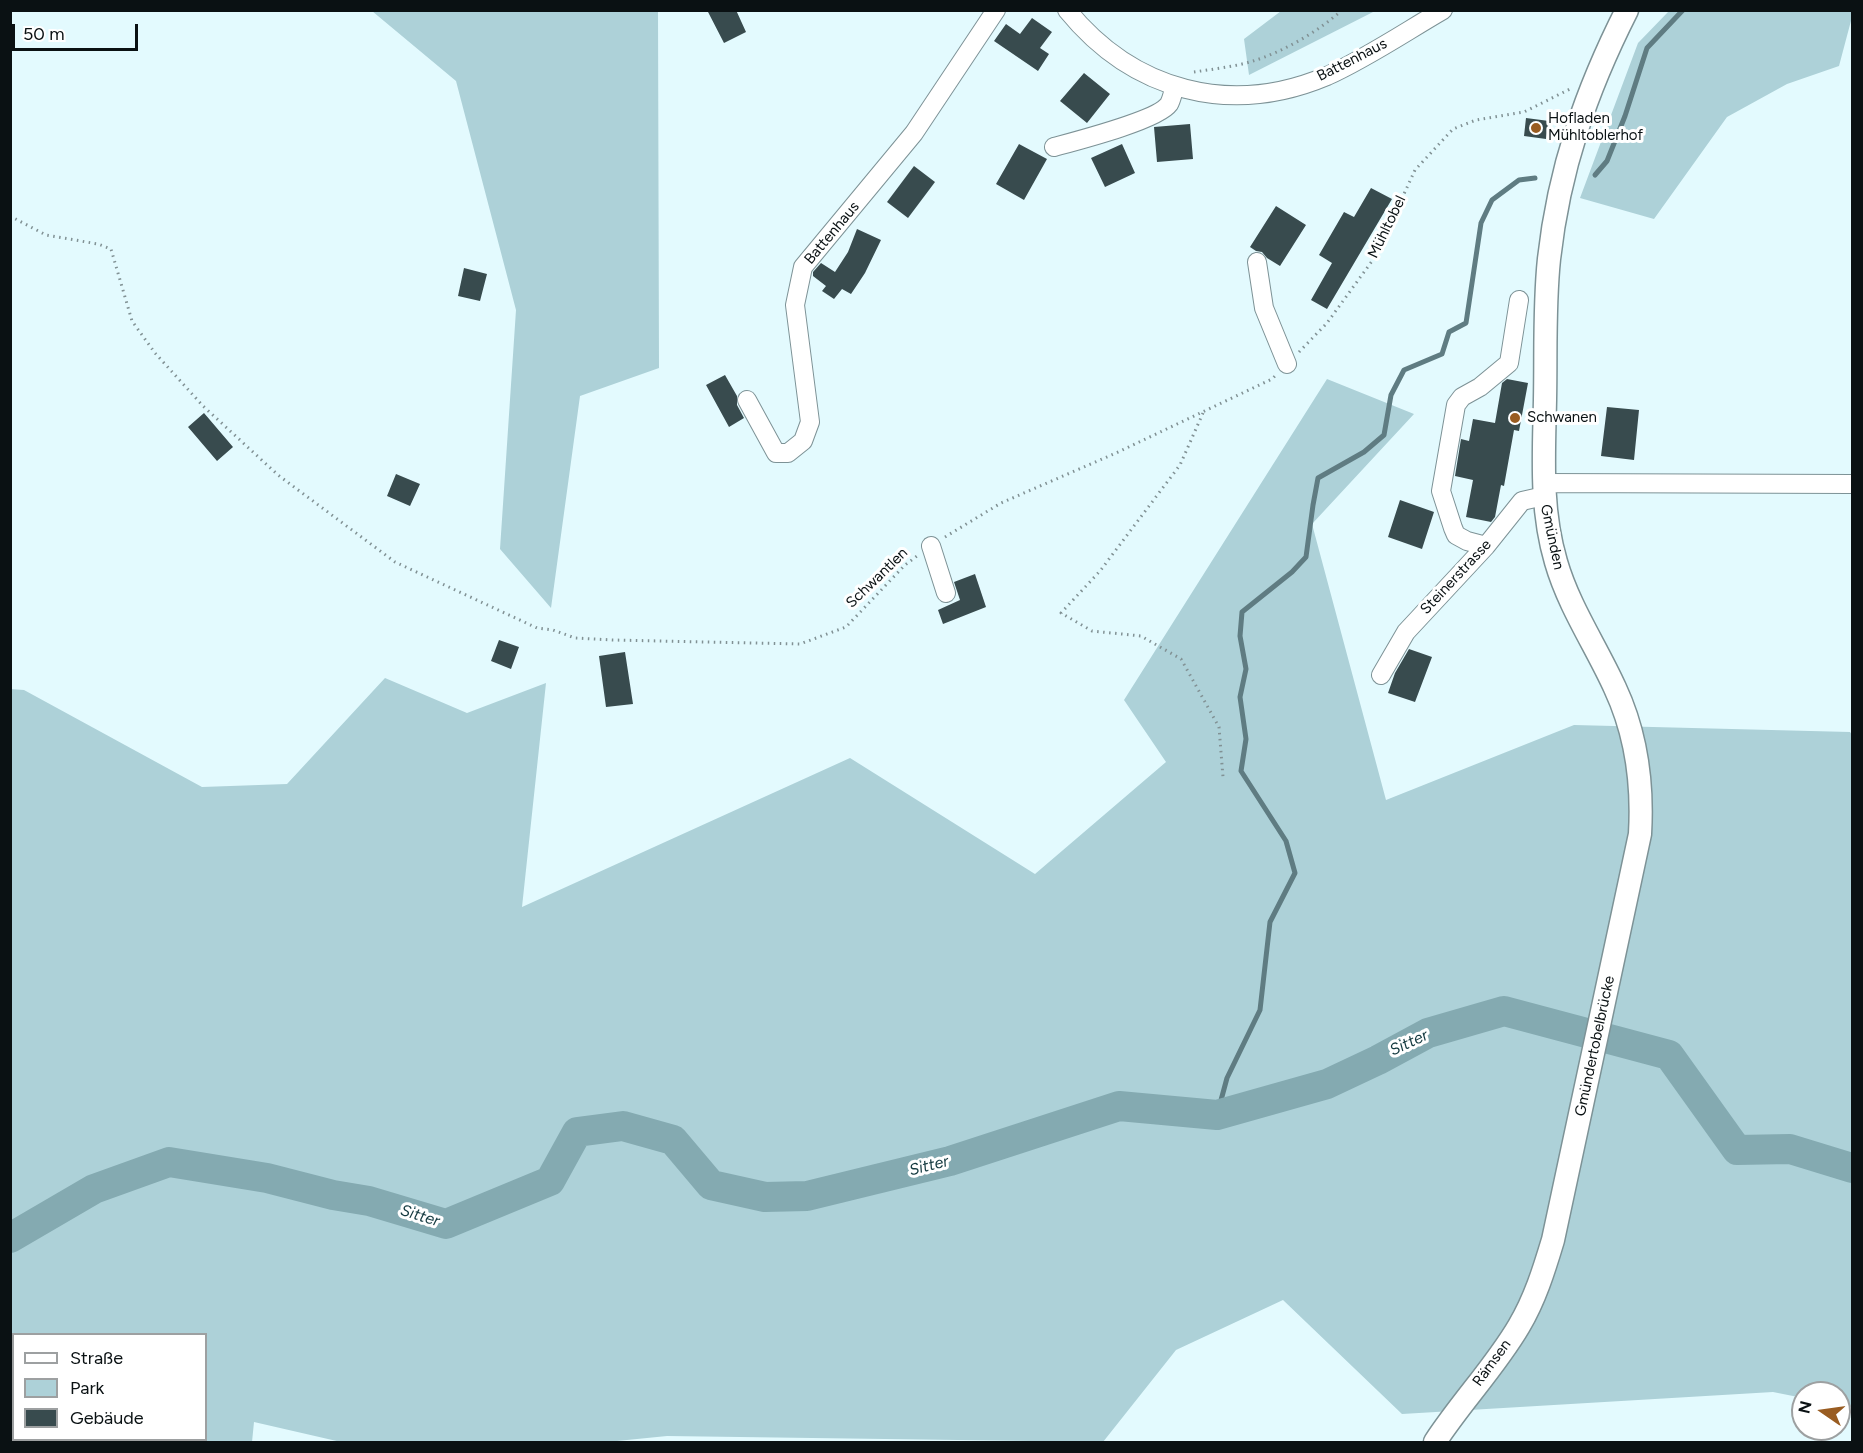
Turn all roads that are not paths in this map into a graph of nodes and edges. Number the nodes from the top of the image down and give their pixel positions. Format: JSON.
{"nodes":[{"id":1,"x":996,"y":10,"type":"edge"},
{"id":2,"x":1067,"y":10,"type":"edge"},
{"id":3,"x":1443,"y":10,"type":"edge"},
{"id":4,"x":1627,"y":10,"type":"edge"},
{"id":5,"x":1175,"y":86,"type":"junction"},
{"id":6,"x":1054,"y":147,"type":"dead end"},
{"id":7,"x":1257,"y":262,"type":"dead end"},
{"id":8,"x":1519,"y":300,"type":"dead end"},
{"id":9,"x":1287,"y":364,"type":"road end"},
{"id":10,"x":747,"y":400,"type":"dead end"},
{"id":11,"x":1852,"y":484,"type":"edge"},
{"id":12,"x":1544,"y":489,"type":"junction"},
{"id":13,"x":931,"y":546,"type":"road end"},
{"id":14,"x":1486,"y":546,"type":"junction"},
{"id":15,"x":946,"y":593,"type":"dead end"},
{"id":16,"x":1381,"y":675,"type":"dead end"},
{"id":17,"x":1641,"y":811,"type":"joint"},
{"id":18,"x":1542,"y":1279,"type":"joint"},
{"id":19,"x":1435,"y":1443,"type":"edge"}],
"edges":[{"from":1,"to":10,"type":"street","name":"Battenhaus"},
{"from":2,"to":5,"type":"street","name":"Battenhaus"},
{"from":3,"to":5,"type":"street","name":"Battenhaus"},
{"from":4,"to":12,"type":"main road"},
{"from":5,"to":6,"type":"street"},
{"from":7,"to":9,"type":"street"},
{"from":8,"to":14,"type":"street"},
{"from":11,"to":12,"type":"street","name":"Gmünden"},
{"from":12,"to":14,"type":"street","name":"Steinerstrasse"},
{"from":12,"to":17,"type":"main road","name":"Gmünden"},
{"from":13,"to":15,"type":"street"},
{"from":14,"to":16,"type":"street","name":"Steinerstrasse"},
{"from":17,"to":18,"type":"main road","name":"Gmündertobelbrücke"},
{"from":18,"to":19,"type":"main road","name":"Rämsen"}]}
